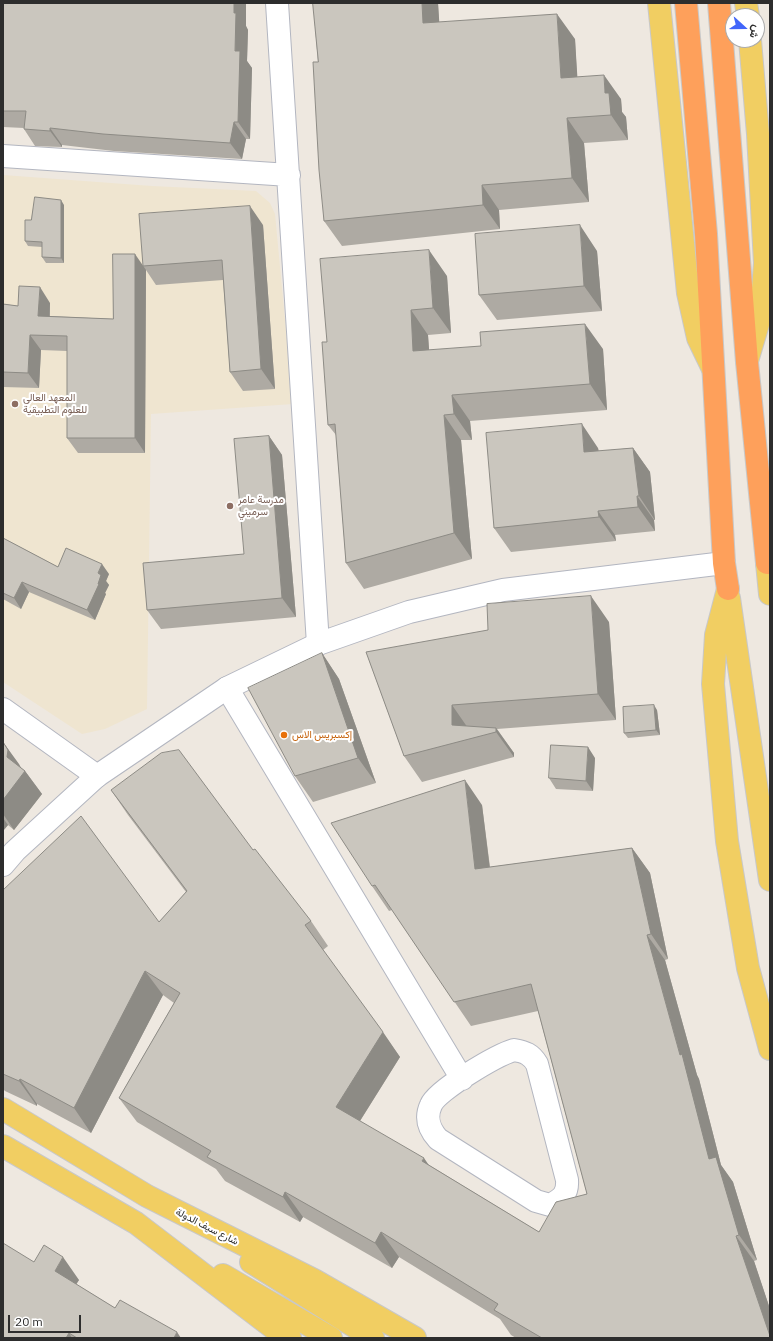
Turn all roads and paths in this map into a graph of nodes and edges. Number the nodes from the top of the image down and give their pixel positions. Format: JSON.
{"nodes":[{"id":1,"x":277,"y":3,"type":"edge"},
{"id":2,"x":659,"y":3,"type":"edge"},
{"id":3,"x":686,"y":3,"type":"edge"},
{"id":4,"x":719,"y":3,"type":"edge"},
{"id":5,"x":751,"y":48,"type":"edge"},
{"id":6,"x":764,"y":134,"type":"edge"},
{"id":7,"x":3,"y":156,"type":"edge"},
{"id":8,"x":288,"y":175,"type":"junction"},
{"id":9,"x":747,"y":362,"type":"junction"},
{"id":10,"x":712,"y":367,"type":"junction"},
{"id":11,"x":724,"y":563,"type":"junction"},
{"id":12,"x":768,"y":566,"type":"edge"},
{"id":13,"x":728,"y":589,"type":"junction"},
{"id":14,"x":770,"y":594,"type":"edge"},
{"id":15,"x":318,"y":644,"type":"junction"},
{"id":16,"x":227,"y":688,"type":"junction"},
{"id":17,"x":3,"y":709,"type":"edge"},
{"id":18,"x":97,"y":776,"type":"junction"},
{"id":19,"x":3,"y":865,"type":"edge"},
{"id":20,"x":770,"y":880,"type":"edge"},
{"id":21,"x":770,"y":1049,"type":"edge"},
{"id":22,"x":462,"y":1079,"type":"junction"},
{"id":23,"x":3,"y":1108,"type":"edge"},
{"id":24,"x":3,"y":1146,"type":"edge"},
{"id":25,"x":147,"y":1196,"type":"junction"},
{"id":26,"x":136,"y":1223,"type":"junction"},
{"id":27,"x":290,"y":1338,"type":"edge"},
{"id":28,"x":331,"y":1338,"type":"edge"},
{"id":29,"x":373,"y":1338,"type":"edge"},
{"id":30,"x":415,"y":1338,"type":"edge"}],
"edges":[{"from":1,"to":8,"type":"street"},
{"from":2,"to":10,"type":"main road"},
{"from":3,"to":10,"type":"highway"},
{"from":4,"to":9,"type":"highway"},
{"from":5,"to":6,"type":"main road"},
{"from":6,"to":9,"type":"main road"},
{"from":7,"to":8,"type":"street"},
{"from":8,"to":15,"type":"street"},
{"from":9,"to":12,"type":"highway"},
{"from":10,"to":11,"type":"highway"},
{"from":11,"to":13,"type":"highway"},
{"from":11,"to":15,"type":"street"},
{"from":12,"to":14,"type":"main road"},
{"from":13,"to":20,"type":"main road"},
{"from":13,"to":21,"type":"main road"},
{"from":15,"to":16,"type":"street"},
{"from":16,"to":18,"type":"street"},
{"from":16,"to":22,"type":"street"},
{"from":17,"to":18,"type":"street"},
{"from":18,"to":19,"type":"street"},
{"from":22,"to":22,"type":"street"},
{"from":23,"to":25,"type":"main road","name":"شارع سيف الدولة"},
{"from":24,"to":26,"type":"main road"},
{"from":25,"to":29,"type":"main road"},
{"from":25,"to":30,"type":"main road","name":"شارع سيف الدولة"},
{"from":26,"to":27,"type":"main road"},
{"from":26,"to":28,"type":"main road"}]}
